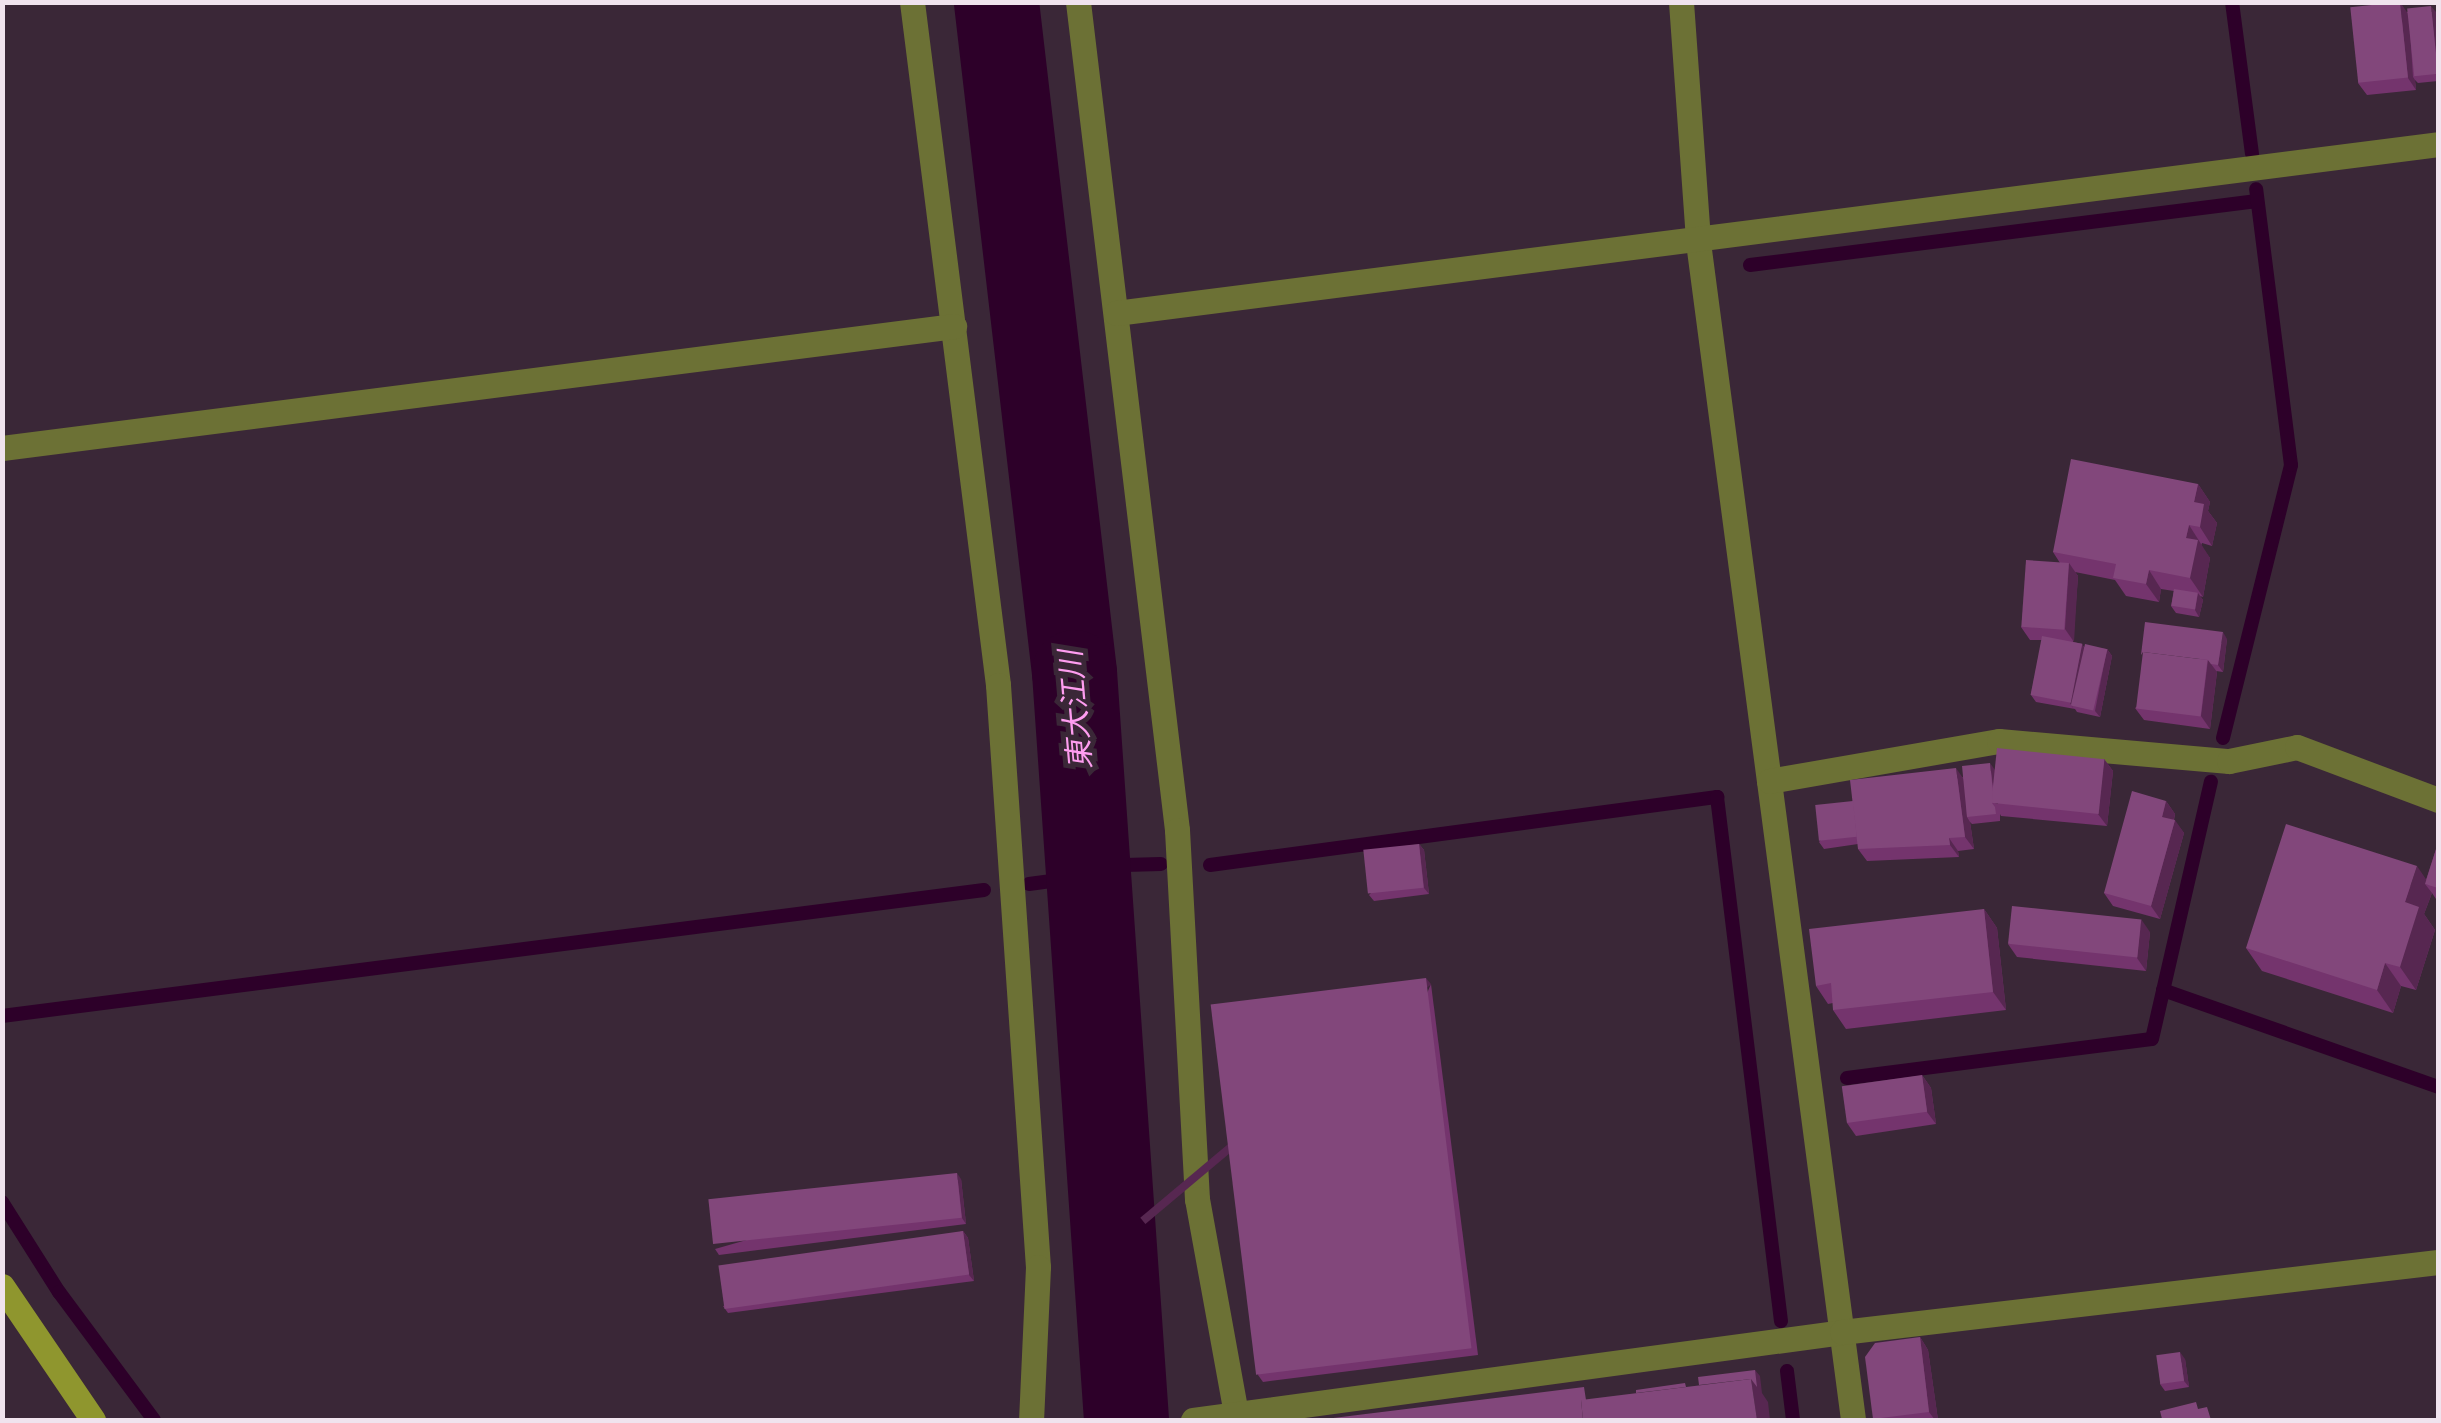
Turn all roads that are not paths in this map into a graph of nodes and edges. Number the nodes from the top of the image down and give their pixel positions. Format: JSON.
{"nodes":[{"id":1,"x":912,"y":2,"type":"edge"},
{"id":2,"x":1078,"y":2,"type":"edge"},
{"id":3,"x":1681,"y":2,"type":"edge"},
{"id":4,"x":2438,"y":144,"type":"edge"},
{"id":5,"x":1698,"y":242,"type":"junction"},
{"id":6,"x":1116,"y":313,"type":"junction"},
{"id":7,"x":954,"y":326,"type":"junction"},
{"id":8,"x":2,"y":448,"type":"edge"},
{"id":9,"x":1769,"y":781,"type":"junction"},
{"id":10,"x":2438,"y":800,"type":"edge"},
{"id":11,"x":2438,"y":1262,"type":"edge"},
{"id":12,"x":2,"y":1286,"type":"edge"},
{"id":13,"x":1842,"y":1332,"type":"junction"},
{"id":14,"x":1237,"y":1417,"type":"edge"},
{"id":15,"x":93,"y":1420,"type":"edge"},
{"id":16,"x":1031,"y":1420,"type":"edge"},
{"id":17,"x":1201,"y":1420,"type":"edge"},
{"id":18,"x":1853,"y":1420,"type":"edge"}],
"edges":[{"from":1,"to":7,"type":"street"},
{"from":2,"to":6,"type":"street"},
{"from":3,"to":5,"type":"street"},
{"from":4,"to":5,"type":"street"},
{"from":5,"to":6,"type":"street"},
{"from":5,"to":9,"type":"street"},
{"from":6,"to":14,"type":"street"},
{"from":7,"to":8,"type":"street"},
{"from":7,"to":16,"type":"street"},
{"from":9,"to":10,"type":"street"},
{"from":9,"to":13,"type":"street"},
{"from":11,"to":13,"type":"street"},
{"from":12,"to":15,"type":"main road"},
{"from":13,"to":14,"type":"street"},
{"from":13,"to":18,"type":"street"},
{"from":14,"to":17,"type":"street"}]}
